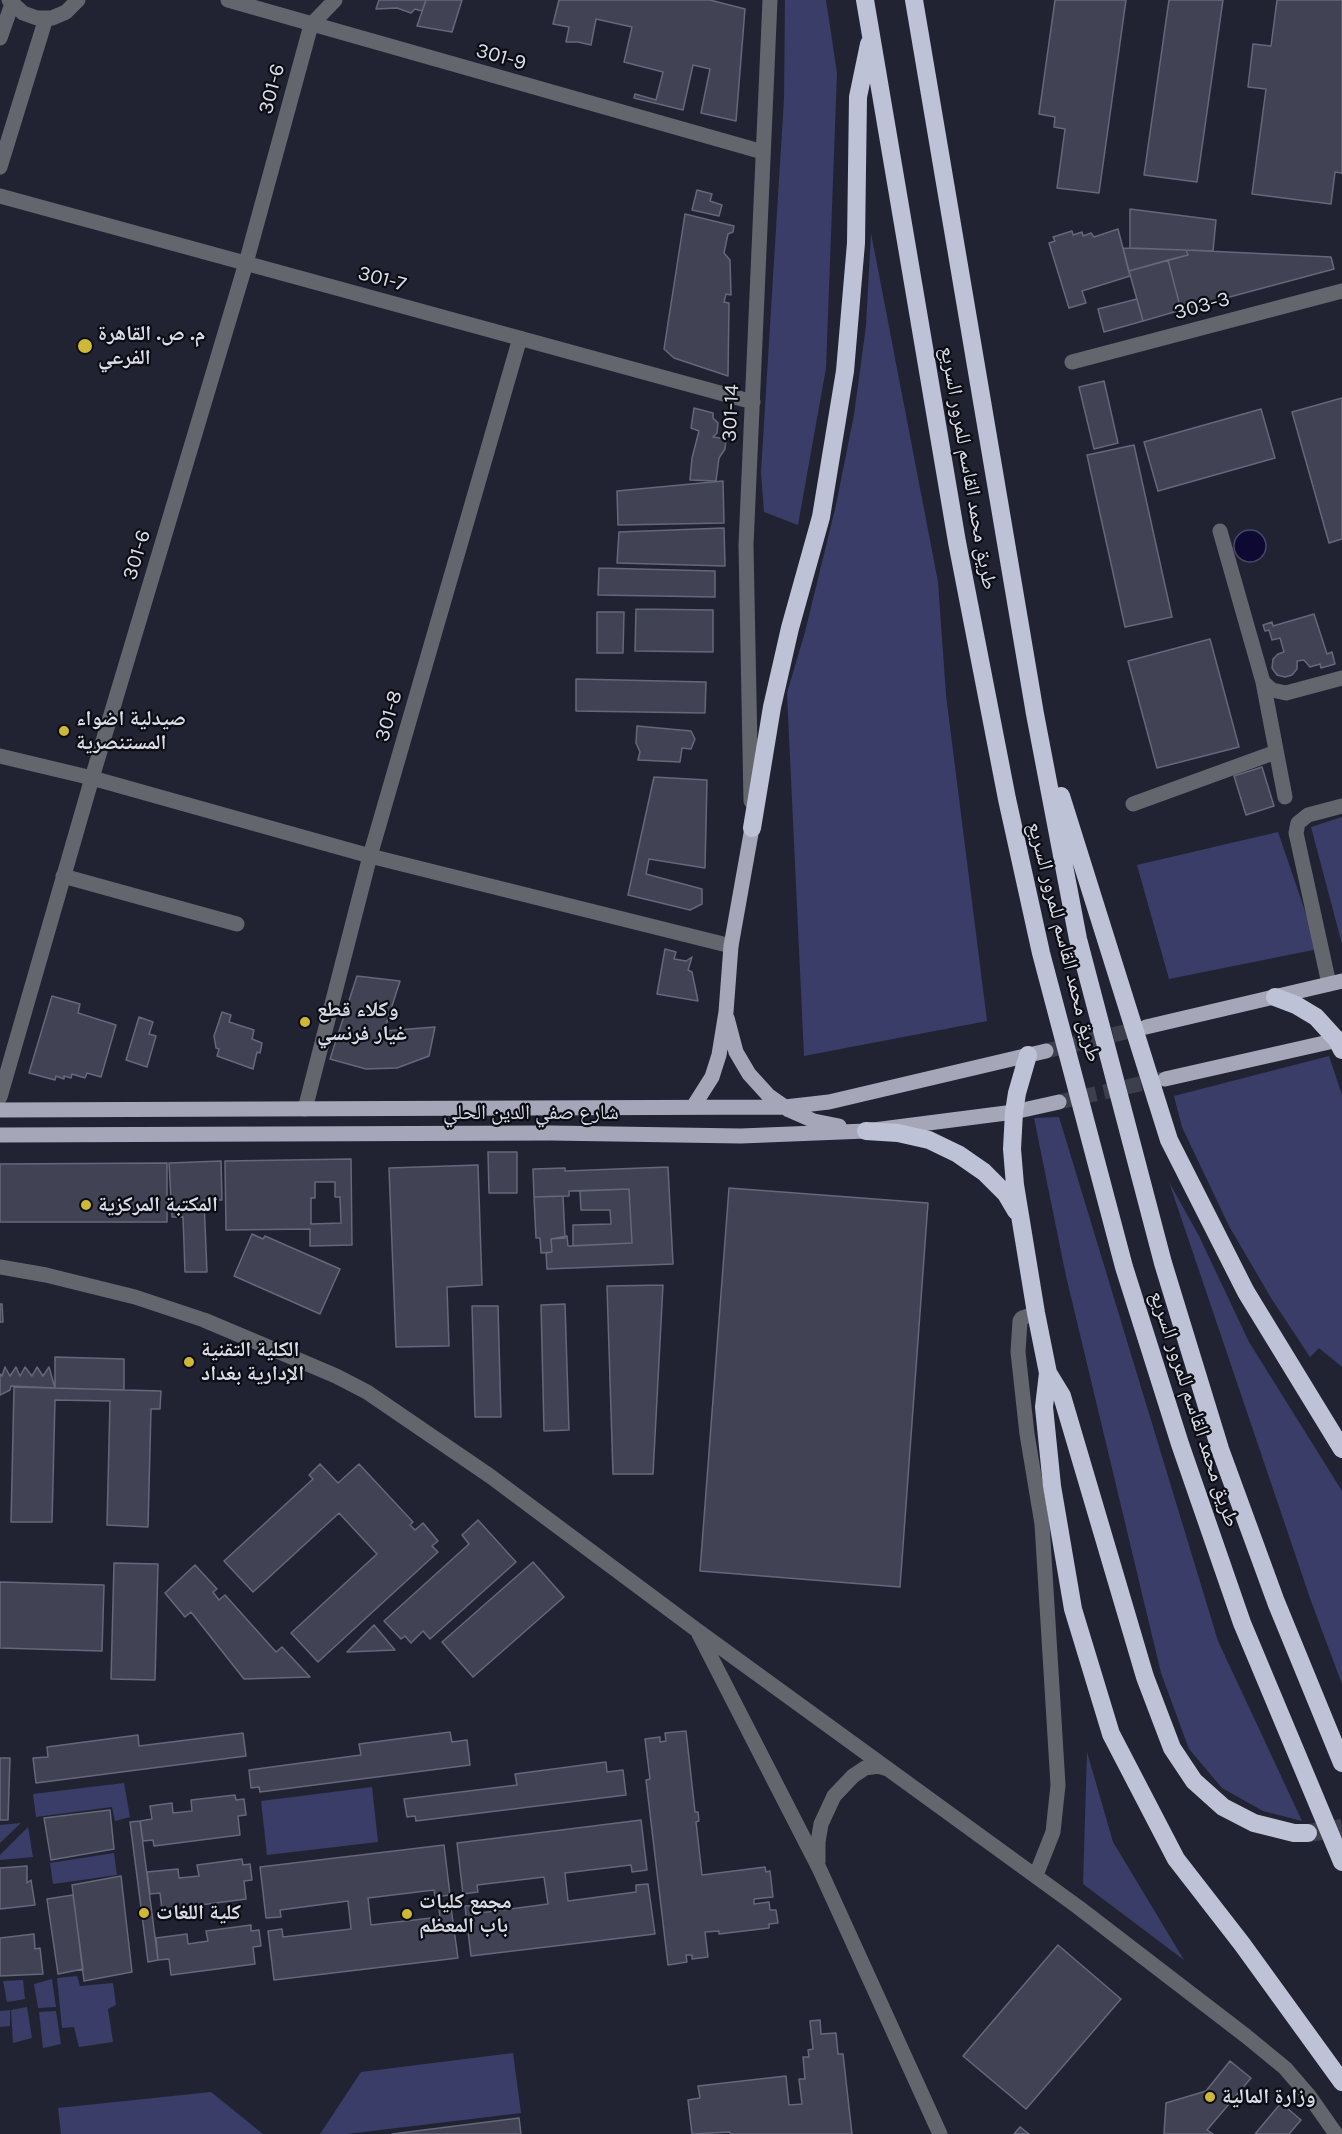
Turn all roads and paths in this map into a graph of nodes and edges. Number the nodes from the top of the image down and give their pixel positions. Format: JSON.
{"nodes":[{"id":1,"x":78,"y":0,"type":"edge"},
{"id":2,"x":228,"y":0,"type":"edge"},
{"id":3,"x":335,"y":0,"type":"edge"},
{"id":4,"x":770,"y":0,"type":"edge"},
{"id":5,"x":865,"y":0,"type":"edge"},
{"id":6,"x":914,"y":0,"type":"edge"},
{"id":7,"x":10,"y":2,"type":"edge"},
{"id":8,"x":46,"y":18,"type":"junction"},
{"id":9,"x":311,"y":25,"type":"junction"},
{"id":10,"x":871,"y":33,"type":"junction"},
{"id":11,"x":0,"y":38,"type":"edge"},
{"id":12,"x":764,"y":152,"type":"junction"},
{"id":13,"x":0,"y":166,"type":"edge"},
{"id":14,"x":0,"y":196,"type":"edge"},
{"id":15,"x":246,"y":263,"type":"junction"},
{"id":16,"x":1342,"y":291,"type":"edge"},
{"id":17,"x":520,"y":338,"type":"junction"},
{"id":18,"x":1072,"y":362,"type":"dead end"},
{"id":19,"x":753,"y":402,"type":"junction"},
{"id":20,"x":1220,"y":531,"type":"dead end"},
{"id":21,"x":1342,"y":678,"type":"edge"},
{"id":22,"x":1263,"y":682,"type":"junction"},
{"id":23,"x":1035,"y":714,"type":"junction"},
{"id":24,"x":1276,"y":752,"type":"junction"},
{"id":25,"x":0,"y":756,"type":"edge"},
{"id":26,"x":92,"y":778,"type":"junction"},
{"id":27,"x":1285,"y":797,"type":"dead end"},
{"id":28,"x":1133,"y":804,"type":"dead end"},
{"id":29,"x":1342,"y":806,"type":"edge"},
{"id":30,"x":752,"y":828,"type":"junction"},
{"id":31,"x":370,"y":856,"type":"junction"},
{"id":32,"x":63,"y":876,"type":"junction"},
{"id":33,"x":237,"y":924,"type":"dead end"},
{"id":34,"x":731,"y":946,"type":"junction"},
{"id":35,"x":1335,"y":982,"type":"edge"},
{"id":36,"x":1275,"y":997,"type":"junction"},
{"id":37,"x":726,"y":1012,"type":"junction"},
{"id":38,"x":1146,"y":1027,"type":"tunnel mouth"},
{"id":39,"x":1340,"y":1043,"type":"edge"},
{"id":40,"x":1037,"y":1053,"type":"joint"},
{"id":41,"x":1165,"y":1079,"type":"tunnel mouth"},
{"id":42,"x":0,"y":1097,"type":"edge"},
{"id":43,"x":1059,"y":1102,"type":"tunnel mouth"},
{"id":44,"x":693,"y":1107,"type":"junction"},
{"id":45,"x":784,"y":1107,"type":"junction"},
{"id":46,"x":305,"y":1108,"type":"junction"},
{"id":47,"x":0,"y":1110,"type":"edge"},
{"id":48,"x":1014,"y":1112,"type":"junction"},
{"id":49,"x":866,"y":1131,"type":"junction"},
{"id":50,"x":0,"y":1135,"type":"edge"},
{"id":51,"x":1022,"y":1221,"type":"junction"},
{"id":52,"x":0,"y":1267,"type":"edge"},
{"id":53,"x":1036,"y":1313,"type":"junction"},
{"id":54,"x":1048,"y":1373,"type":"junction"},
{"id":55,"x":1342,"y":1449,"type":"edge"},
{"id":56,"x":698,"y":1631,"type":"junction"},
{"id":57,"x":1342,"y":1763,"type":"edge"},
{"id":58,"x":891,"y":1770,"type":"junction"},
{"id":59,"x":1308,"y":1833,"type":"tunnel mouth"},
{"id":60,"x":1342,"y":1862,"type":"edge"},
{"id":61,"x":819,"y":1868,"type":"junction"},
{"id":62,"x":1036,"y":1875,"type":"junction"},
{"id":63,"x":1342,"y":2082,"type":"edge"},
{"id":64,"x":940,"y":2134,"type":"edge"},
{"id":65,"x":1336,"y":2134,"type":"edge"}],
"edges":[{"from":1,"to":8,"type":"street"},
{"from":2,"to":9,"type":"street","name":"301-9"},
{"from":3,"to":9,"type":"street"},
{"from":4,"to":12,"type":"street","name":"301-14"},
{"from":5,"to":10,"type":"highway","name":"طريق محمد القاسم للمرور السريع"},
{"from":6,"to":23,"type":"highway","name":"طريق محمد القاسم للمرور السريع"},
{"from":7,"to":8,"type":"street"},
{"from":7,"to":11,"type":"street"},
{"from":8,"to":13,"type":"street"},
{"from":9,"to":12,"type":"street","name":"301-9"},
{"from":9,"to":15,"type":"street","name":"301-6"},
{"from":10,"to":30,"type":"highway"},
{"from":10,"to":60,"type":"highway","name":"طريق محمد القاسم للمرور السريع"},
{"from":12,"to":19,"type":"street","name":"301-14"},
{"from":14,"to":15,"type":"street","name":"301-7"},
{"from":15,"to":17,"type":"street","name":"301-7"},
{"from":15,"to":26,"type":"street","name":"301-6"},
{"from":16,"to":18,"type":"street","name":"303-3"},
{"from":17,"to":19,"type":"street","name":"301-7"},
{"from":17,"to":31,"type":"street","name":"301-8"},
{"from":19,"to":30,"type":"street","name":"301-14"},
{"from":20,"to":22,"type":"street"},
{"from":21,"to":22,"type":"street"},
{"from":22,"to":24,"type":"street"},
{"from":23,"to":55,"type":"highway"},
{"from":23,"to":57,"type":"highway","name":"طريق محمد القاسم للمرور السريع"},
{"from":24,"to":27,"type":"street"},
{"from":24,"to":28,"type":"street"},
{"from":25,"to":26,"type":"street"},
{"from":26,"to":31,"type":"street"},
{"from":26,"to":32,"type":"street","name":"301-6"},
{"from":29,"to":35,"type":"street"},
{"from":30,"to":34,"type":"main road"},
{"from":31,"to":34,"type":"street"},
{"from":31,"to":46,"type":"street","name":"301-8"},
{"from":32,"to":33,"type":"street"},
{"from":32,"to":42,"type":"street","name":"301-6"},
{"from":34,"to":37,"type":"main road"},
{"from":35,"to":36,"type":"main road"},
{"from":36,"to":38,"type":"main road"},
{"from":36,"to":39,"type":"highway"},
{"from":37,"to":44,"type":"main road"},
{"from":37,"to":45,"type":"main road"},
{"from":39,"to":41,"type":"main road"},
{"from":40,"to":45,"type":"main road","name":"شارع صفي الدين الحلي"},
{"from":40,"to":48,"type":"highway"},
{"from":43,"to":48,"type":"main road","name":"شارع صفي الدين الحلي"},
{"from":44,"to":45,"type":"main road","name":"شارع صفي الدين الحلي"},
{"from":44,"to":46,"type":"main road","name":"شارع صفي الدين الحلي"},
{"from":45,"to":49,"type":"main road"},
{"from":46,"to":47,"type":"main road","name":"شارع صفي الدين الحلي"},
{"from":48,"to":49,"type":"main road","name":"شارع صفي الدين الحلي"},
{"from":48,"to":51,"type":"highway"},
{"from":49,"to":50,"type":"main road","name":"شارع صفي الدين الحلي"},
{"from":49,"to":51,"type":"highway"},
{"from":51,"to":53,"type":"highway"},
{"from":52,"to":56,"type":"street"},
{"from":53,"to":54,"type":"highway"},
{"from":53,"to":62,"type":"street"},
{"from":54,"to":59,"type":"highway"},
{"from":54,"to":63,"type":"highway"},
{"from":56,"to":58,"type":"street"},
{"from":56,"to":61,"type":"street"},
{"from":58,"to":61,"type":"street"},
{"from":58,"to":62,"type":"street"},
{"from":61,"to":64,"type":"street"},
{"from":62,"to":65,"type":"street"}]}
